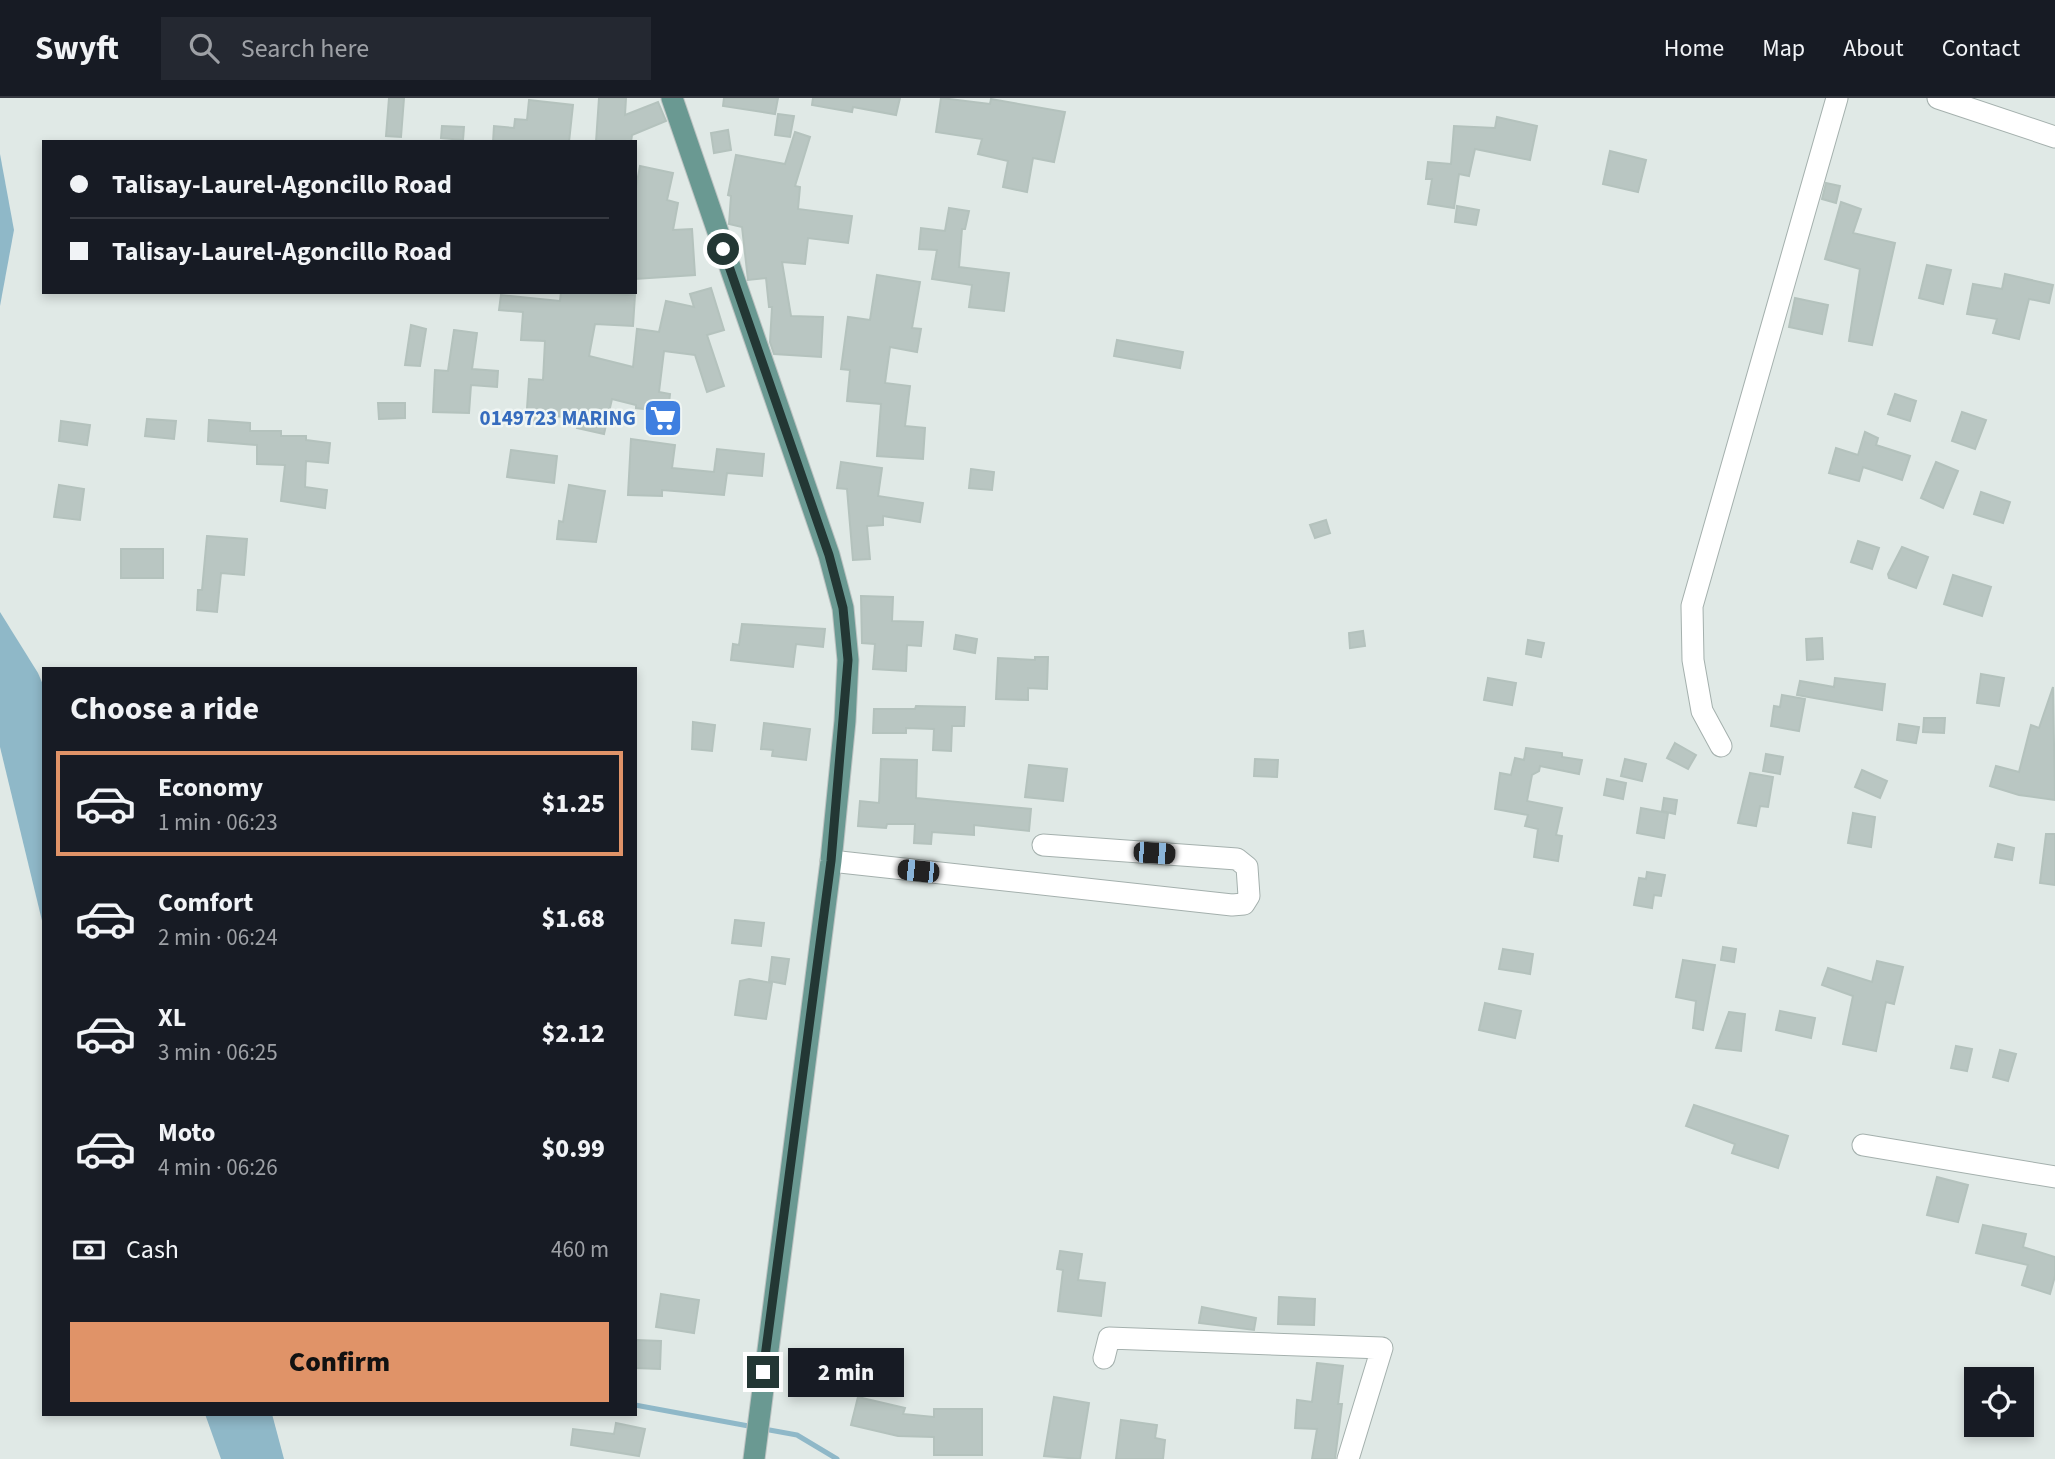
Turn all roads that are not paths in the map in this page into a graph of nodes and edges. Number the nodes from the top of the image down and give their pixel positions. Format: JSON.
{"nodes":[{"id":1,"x":671,"y":98,"type":"edge"},
{"id":2,"x":1837,"y":98,"type":"edge"},
{"id":3,"x":1938,"y":98,"type":"edge"},
{"id":4,"x":2055,"y":137,"type":"edge"},
{"id":5,"x":1721,"y":746,"type":"dead end"},
{"id":6,"x":1043,"y":845,"type":"dead end"},
{"id":7,"x":831,"y":861,"type":"junction"},
{"id":8,"x":1863,"y":1145,"type":"dead end"},
{"id":9,"x":2055,"y":1177,"type":"edge"},
{"id":10,"x":1104,"y":1357,"type":"dead end"},
{"id":11,"x":754,"y":1459,"type":"edge"},
{"id":12,"x":1348,"y":1459,"type":"edge"}],
"edges":[{"from":1,"to":7,"type":"main road"},
{"from":2,"to":5,"type":"street"},
{"from":3,"to":4,"type":"street"},
{"from":6,"to":7,"type":"street"},
{"from":7,"to":11,"type":"main road"},
{"from":8,"to":9,"type":"street"},
{"from":10,"to":12,"type":"street"}]}
